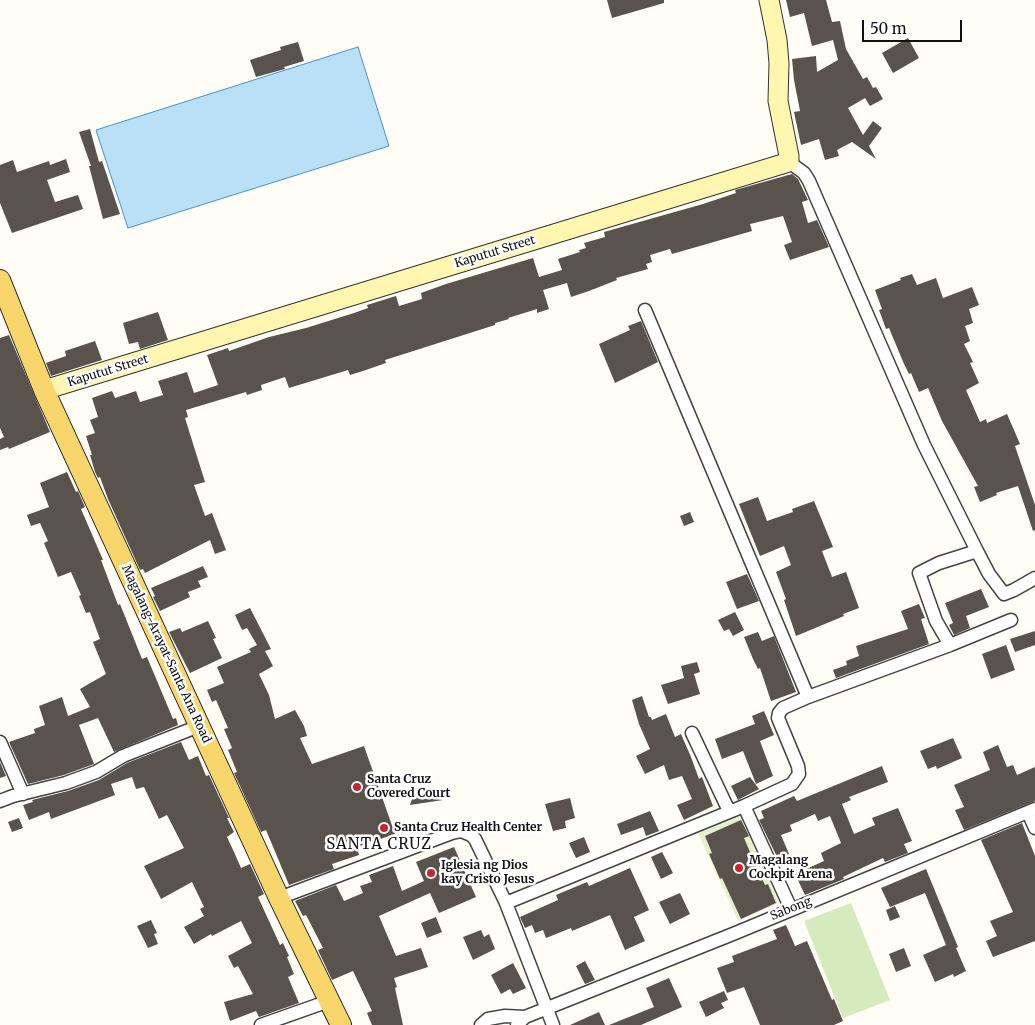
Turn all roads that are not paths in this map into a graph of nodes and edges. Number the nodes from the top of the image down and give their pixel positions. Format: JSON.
{"nodes":[{"id":1,"x":768,"y":0,"type":"edge"},
{"id":2,"x":789,"y":162,"type":"junction"},
{"id":3,"x":0,"y":280,"type":"edge"},
{"id":4,"x":645,"y":310,"type":"dead end"},
{"id":5,"x":44,"y":390,"type":"junction"},
{"id":6,"x":977,"y":551,"type":"junction"},
{"id":7,"x":1035,"y":578,"type":"edge"},
{"id":8,"x":1011,"y":620,"type":"dead end"},
{"id":9,"x":950,"y":645,"type":"junction"},
{"id":10,"x":808,"y":697,"type":"junction"},
{"id":11,"x":199,"y":726,"type":"junction"},
{"id":12,"x":692,"y":733,"type":"dead end"},
{"id":13,"x":0,"y":742,"type":"edge"},
{"id":14,"x":23,"y":794,"type":"junction"},
{"id":15,"x":0,"y":801,"type":"edge"},
{"id":16,"x":744,"y":806,"type":"junction"},
{"id":17,"x":1032,"y":810,"type":"edge"},
{"id":18,"x":729,"y":811,"type":"junction"},
{"id":19,"x":1035,"y":828,"type":"edge"},
{"id":20,"x":278,"y":898,"type":"junction"},
{"id":21,"x":506,"y":903,"type":"junction"},
{"id":22,"x":791,"y":909,"type":"junction"},
{"id":23,"x":329,"y":1001,"type":"junction"},
{"id":24,"x":546,"y":1008,"type":"junction"},
{"id":25,"x":521,"y":1021,"type":"edge"},
{"id":26,"x":261,"y":1025,"type":"edge"},
{"id":27,"x":341,"y":1025,"type":"edge"},
{"id":28,"x":481,"y":1025,"type":"edge"},
{"id":29,"x":553,"y":1025,"type":"edge"}],
"edges":[{"from":1,"to":2,"type":"street"},
{"from":2,"to":5,"type":"street","name":"Kaputut Street"},
{"from":2,"to":6,"type":"street"},
{"from":3,"to":5,"type":"main road","name":"Magalang-Arayat-Santa Ana Road"},
{"from":4,"to":10,"type":"street"},
{"from":5,"to":11,"type":"main road","name":"Magalang-Arayat-Santa Ana Road"},
{"from":6,"to":7,"type":"street"},
{"from":6,"to":9,"type":"street"},
{"from":8,"to":9,"type":"street"},
{"from":9,"to":10,"type":"street"},
{"from":10,"to":16,"type":"street"},
{"from":11,"to":14,"type":"street"},
{"from":11,"to":20,"type":"main road","name":"Magalang-Arayat-Santa Ana Road"},
{"from":12,"to":18,"type":"street"},
{"from":13,"to":14,"type":"street"},
{"from":14,"to":15,"type":"street"},
{"from":16,"to":18,"type":"street"},
{"from":16,"to":22,"type":"street"},
{"from":17,"to":19,"type":"street"},
{"from":17,"to":22,"type":"street","name":"Sabong"},
{"from":18,"to":21,"type":"street"},
{"from":20,"to":21,"type":"street"},
{"from":20,"to":23,"type":"main road","name":"Magalang-Arayat-Santa Ana Road"},
{"from":21,"to":24,"type":"street"},
{"from":22,"to":24,"type":"street","name":"Sabong"},
{"from":23,"to":26,"type":"street"},
{"from":23,"to":27,"type":"main road","name":"Magalang-Arayat-Santa Ana Road"},
{"from":24,"to":25,"type":"street","name":"Sabong"},
{"from":24,"to":29,"type":"street"},
{"from":25,"to":28,"type":"street"}]}
